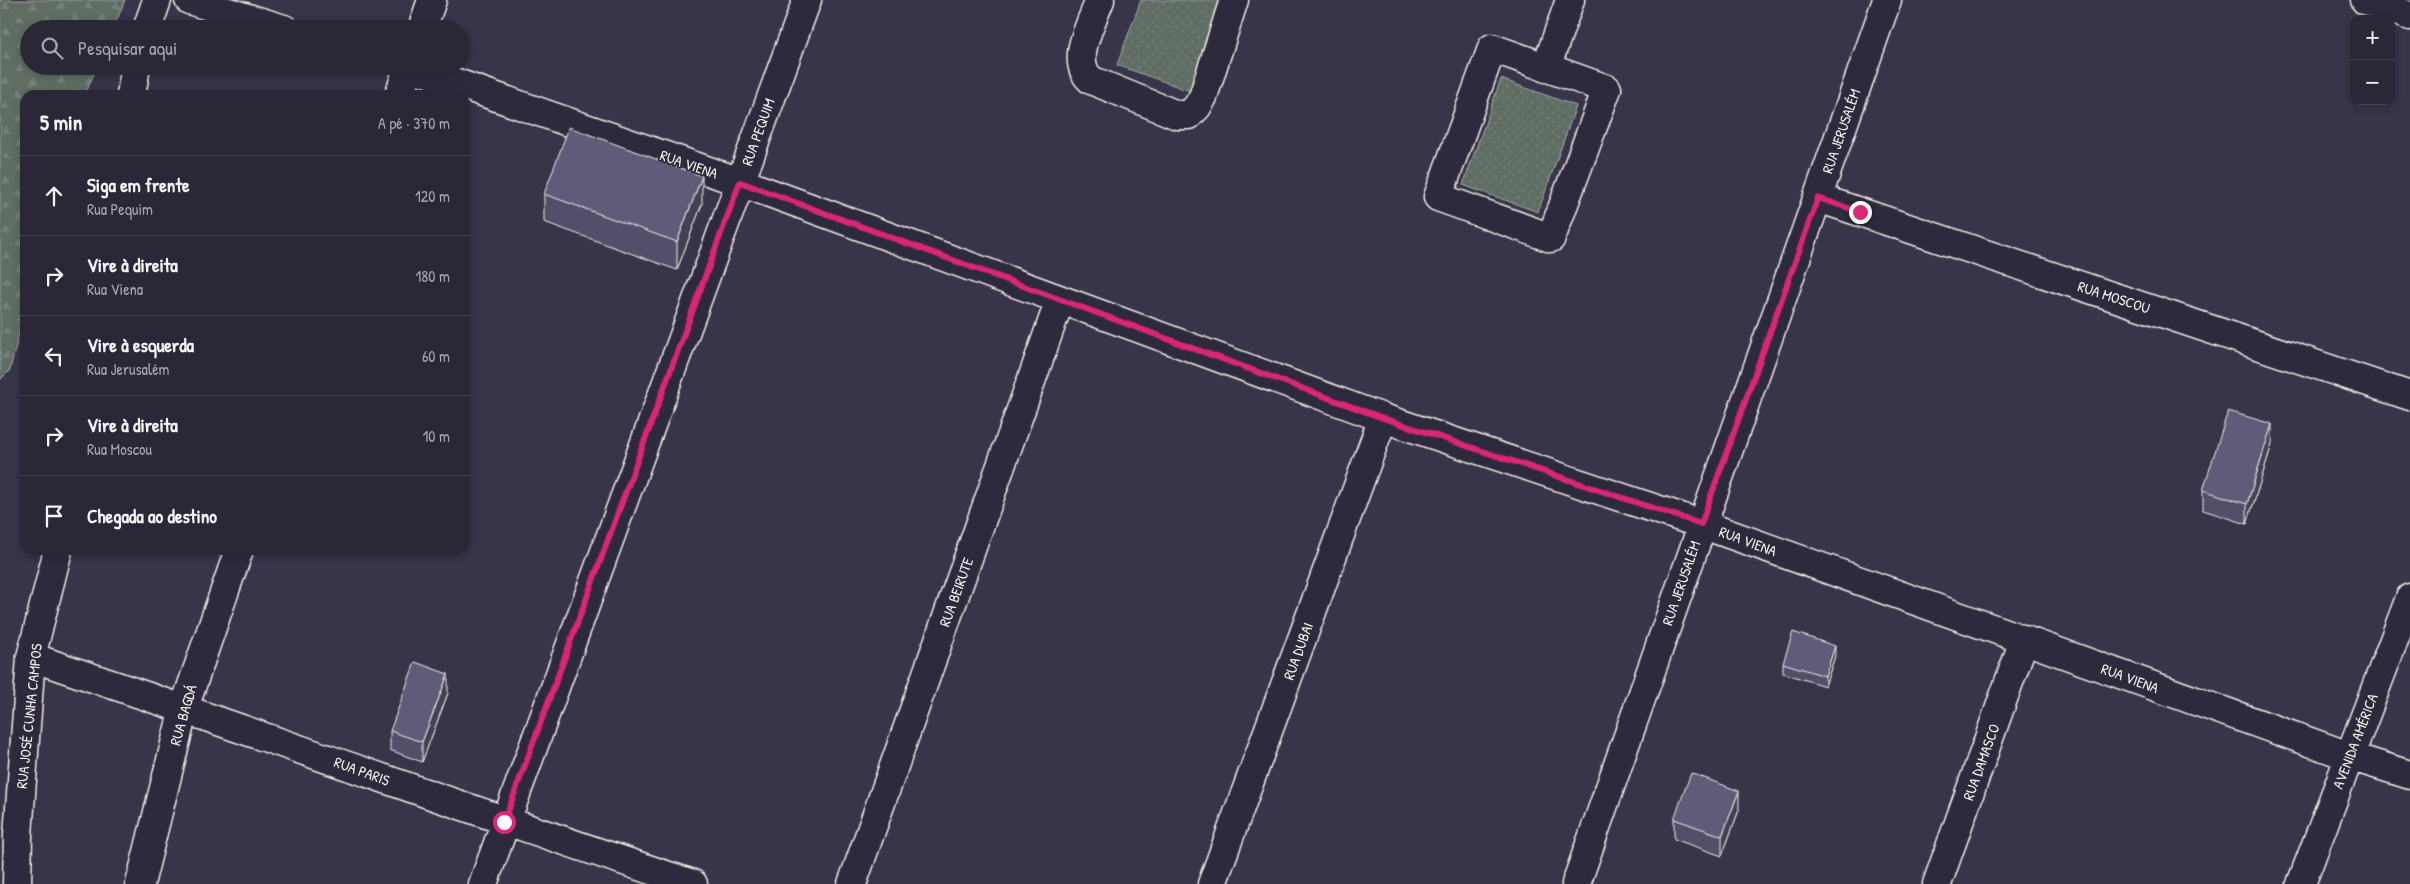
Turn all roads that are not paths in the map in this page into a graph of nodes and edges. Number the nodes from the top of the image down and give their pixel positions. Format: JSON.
{"nodes":[{"id":1,"x":157,"y":0,"type":"edge"},
{"id":2,"x":189,"y":0,"type":"edge"},
{"id":3,"x":432,"y":0,"type":"edge"},
{"id":4,"x":807,"y":0,"type":"edge"},
{"id":5,"x":1100,"y":0,"type":"edge"},
{"id":6,"x":1234,"y":0,"type":"edge"},
{"id":7,"x":1570,"y":0,"type":"edge"},
{"id":8,"x":1887,"y":0,"type":"edge"},
{"id":9,"x":2365,"y":0,"type":"edge"},
{"id":10,"x":2410,"y":16,"type":"edge"},
{"id":11,"x":150,"y":20,"type":"edge"},
{"id":12,"x":255,"y":20,"type":"edge"},
{"id":13,"x":425,"y":20,"type":"edge"},
{"id":14,"x":1546,"y":68,"type":"junction"},
{"id":15,"x":134,"y":75,"type":"edge"},
{"id":16,"x":406,"y":75,"type":"edge"},
{"id":17,"x":435,"y":75,"type":"edge"},
{"id":18,"x":132,"y":90,"type":"edge"},
{"id":19,"x":401,"y":90,"type":"edge"},
{"id":20,"x":740,"y":182,"type":"junction"},
{"id":21,"x":1818,"y":198,"type":"junction"},
{"id":22,"x":1060,"y":300,"type":"junction"},
{"id":23,"x":2410,"y":396,"type":"edge"},
{"id":24,"x":1383,"y":418,"type":"junction"},
{"id":25,"x":1701,"y":524,"type":"junction"},
{"id":26,"x":57,"y":555,"type":"edge"},
{"id":27,"x":237,"y":555,"type":"edge"},
{"id":28,"x":2410,"y":598,"type":"edge"},
{"id":29,"x":2024,"y":640,"type":"junction"},
{"id":30,"x":31,"y":657,"type":"junction"},
{"id":31,"x":184,"y":708,"type":"junction"},
{"id":32,"x":2349,"y":756,"type":"junction"},
{"id":33,"x":2410,"y":775,"type":"edge"},
{"id":34,"x":504,"y":822,"type":"junction"},
{"id":35,"x":17,"y":884,"type":"edge"},
{"id":36,"x":140,"y":884,"type":"edge"},
{"id":37,"x":483,"y":884,"type":"edge"},
{"id":38,"x":693,"y":884,"type":"edge"},
{"id":39,"x":852,"y":884,"type":"edge"},
{"id":40,"x":1212,"y":884,"type":"edge"},
{"id":41,"x":1576,"y":884,"type":"edge"},
{"id":42,"x":1937,"y":884,"type":"edge"},
{"id":43,"x":2301,"y":884,"type":"edge"}],
"edges":[{"from":1,"to":11,"type":"street"},
{"from":2,"to":12,"type":"street"},
{"from":3,"to":13,"type":"street"},
{"from":4,"to":20,"type":"street","name":"RUA PEQUIM"},
{"from":5,"to":6,"type":"street"},
{"from":7,"to":14,"type":"street"},
{"from":8,"to":21,"type":"street","name":"RUA JERUSALÉM"},
{"from":9,"to":10,"type":"street"},
{"from":14,"to":14,"type":"street"},
{"from":15,"to":18,"type":"street"},
{"from":16,"to":19,"type":"street"},
{"from":17,"to":20,"type":"street","name":"RUA VIENA"},
{"from":20,"to":22,"type":"street","name":"RUA VIENA"},
{"from":20,"to":34,"type":"street","name":"RUA PEQUIM"},
{"from":21,"to":23,"type":"street","name":"RUA MOSCOU"},
{"from":21,"to":25,"type":"street","name":"RUA JERUSALÉM"},
{"from":22,"to":24,"type":"street","name":"RUA VIENA"},
{"from":22,"to":39,"type":"street","name":"RUA BEIRUTE"},
{"from":24,"to":25,"type":"street","name":"RUA VIENA"},
{"from":24,"to":40,"type":"street","name":"RUA DUBAI"},
{"from":25,"to":29,"type":"street","name":"RUA VIENA"},
{"from":25,"to":41,"type":"street","name":"RUA JERUSALÉM"},
{"from":26,"to":30,"type":"street","name":"RUA JOSÉ CUNHA CAMPOS"},
{"from":27,"to":31,"type":"street","name":"RUA BAGDÁ"},
{"from":28,"to":32,"type":"street","name":"AVENIDA AMÉRICA"},
{"from":29,"to":32,"type":"street","name":"RUA VIENA"},
{"from":29,"to":42,"type":"street","name":"RUA DAMASCO"},
{"from":30,"to":31,"type":"street","name":"RUA PARIS"},
{"from":30,"to":35,"type":"street","name":"RUA JOSÉ CUNHA CAMPOS"},
{"from":31,"to":34,"type":"street","name":"RUA PARIS"},
{"from":31,"to":36,"type":"street","name":"RUA BAGDÁ"},
{"from":32,"to":33,"type":"street","name":"RUA VIENA"},
{"from":32,"to":43,"type":"street","name":"AVENIDA AMÉRICA"},
{"from":34,"to":37,"type":"street","name":"RUA PEQUIM"},
{"from":34,"to":38,"type":"street","name":"RUA PARIS"}]}
